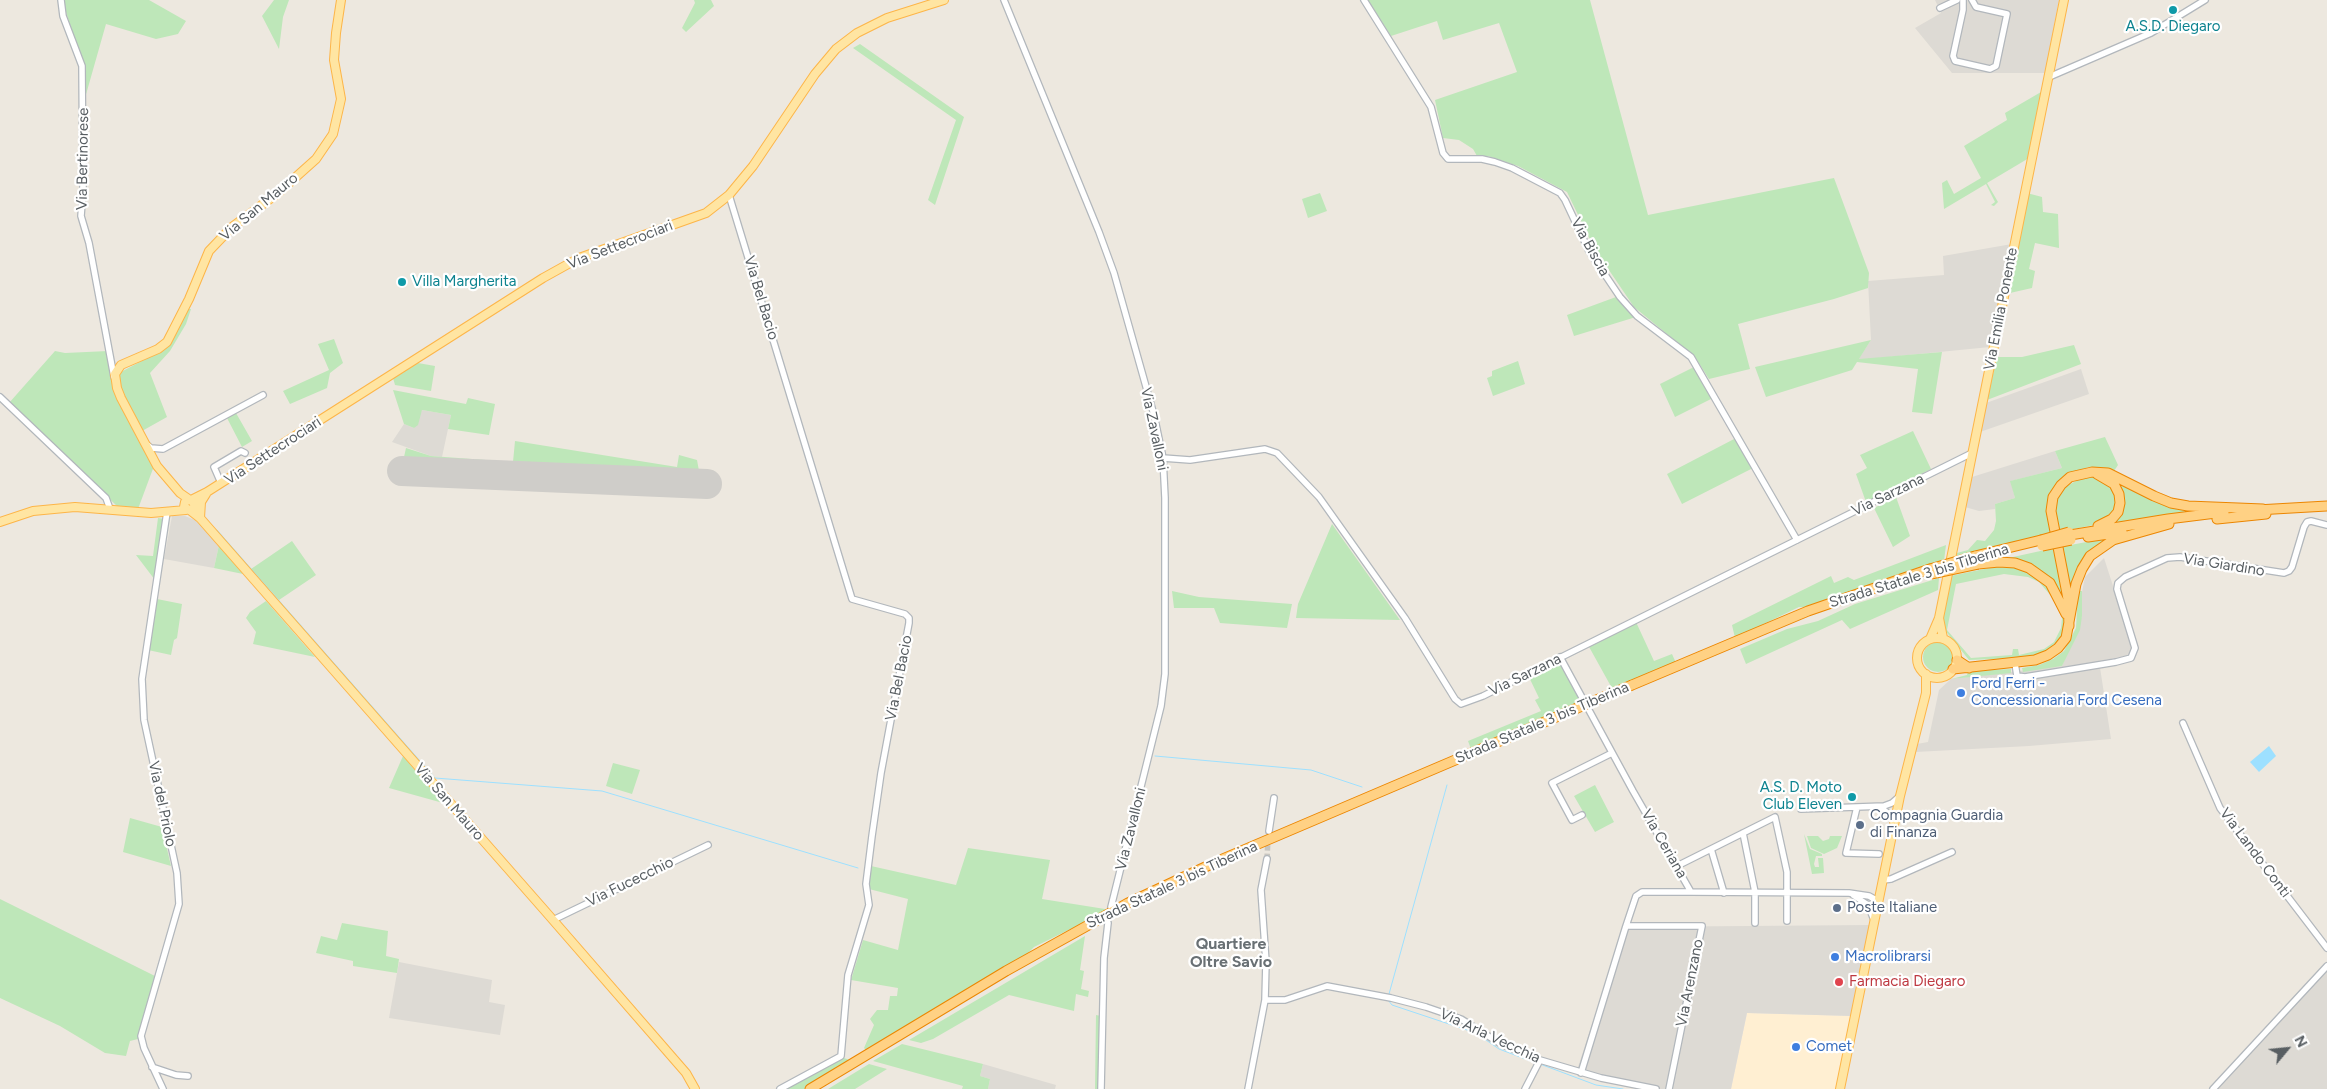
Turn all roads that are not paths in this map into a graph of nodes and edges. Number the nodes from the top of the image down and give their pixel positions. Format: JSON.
{"nodes":[{"id":1,"x":61,"y":0,"type":"edge"},
{"id":2,"x":341,"y":0,"type":"edge"},
{"id":3,"x":944,"y":0,"type":"edge"},
{"id":4,"x":1004,"y":0,"type":"edge"},
{"id":5,"x":1364,"y":0,"type":"edge"},
{"id":6,"x":1957,"y":0,"type":"edge"},
{"id":7,"x":1963,"y":0,"type":"edge"},
{"id":8,"x":1972,"y":0,"type":"edge"},
{"id":9,"x":2064,"y":0,"type":"edge"},
{"id":10,"x":2205,"y":0,"type":"edge"},
{"id":11,"x":1940,"y":8,"type":"dead end"},
{"id":12,"x":2049,"y":77,"type":"junction"},
{"id":13,"x":729,"y":195,"type":"junction"},
{"id":14,"x":114,"y":379,"type":"junction"},
{"id":15,"x":262,"y":395,"type":"dead end"},
{"id":16,"x":0,"y":398,"type":"edge"},
{"id":17,"x":156,"y":452,"type":"junction"},
{"id":18,"x":245,"y":453,"type":"dead end"},
{"id":19,"x":1972,"y":454,"type":"junction"},
{"id":20,"x":1163,"y":458,"type":"junction"},
{"id":21,"x":2092,"y":472,"type":"junction"},
{"id":22,"x":221,"y":483,"type":"junction"},
{"id":23,"x":207,"y":492,"type":"junction"},
{"id":24,"x":189,"y":505,"type":"junction"},
{"id":25,"x":2327,"y":506,"type":"edge"},
{"id":26,"x":110,"y":509,"type":"junction"},
{"id":27,"x":2263,"y":509,"type":"junction"},
{"id":28,"x":2327,"y":511,"type":"edge"},
{"id":29,"x":170,"y":512,"type":"junction"},
{"id":30,"x":200,"y":518,"type":"junction"},
{"id":31,"x":0,"y":522,"type":"edge"},
{"id":32,"x":2169,"y":524,"type":"junction"},
{"id":33,"x":2327,"y":524,"type":"edge"},
{"id":34,"x":2070,"y":536,"type":"junction"},
{"id":35,"x":1798,"y":540,"type":"junction"},
{"id":36,"x":1977,"y":561,"type":"junction"},
{"id":37,"x":1939,"y":618,"type":"junction"},
{"id":38,"x":2070,"y":626,"type":"junction"},
{"id":39,"x":1943,"y":638,"type":"junction"},
{"id":40,"x":1930,"y":639,"type":"junction"},
{"id":41,"x":1560,"y":657,"type":"junction"},
{"id":42,"x":1957,"y":660,"type":"junction"},
{"id":43,"x":2015,"y":663,"type":"junction"},
{"id":44,"x":1969,"y":668,"type":"junction"},
{"id":45,"x":1954,"y":669,"type":"junction"},
{"id":46,"x":1926,"y":674,"type":"junction"},
{"id":47,"x":1938,"y":678,"type":"junction"},
{"id":48,"x":1926,"y":693,"type":"junction"},
{"id":49,"x":2183,"y":723,"type":"dead end"},
{"id":50,"x":1612,"y":753,"type":"junction"},
{"id":51,"x":1900,"y":796,"type":"junction"},
{"id":52,"x":1274,"y":798,"type":"dead end"},
{"id":53,"x":1856,"y":807,"type":"junction"},
{"id":54,"x":1882,"y":807,"type":"junction"},
{"id":55,"x":1801,"y":809,"type":"dead end"},
{"id":56,"x":1897,"y":810,"type":"junction"},
{"id":57,"x":1582,"y":815,"type":"dead end"},
{"id":58,"x":1894,"y":823,"type":"junction"},
{"id":59,"x":1269,"y":831,"type":"tunnel mouth"},
{"id":60,"x":1742,"y":833,"type":"junction"},
{"id":61,"x":708,"y":845,"type":"dead end"},
{"id":62,"x":1711,"y":849,"type":"junction"},
{"id":63,"x":1952,"y":852,"type":"dead end"},
{"id":64,"x":1879,"y":854,"type":"dead end"},
{"id":65,"x":1266,"y":859,"type":"tunnel mouth"},
{"id":66,"x":1677,"y":866,"type":"junction"},
{"id":67,"x":1883,"y":880,"type":"junction"},
{"id":68,"x":1880,"y":890,"type":"junction"},
{"id":69,"x":1691,"y":892,"type":"junction"},
{"id":70,"x":1755,"y":892,"type":"junction"},
{"id":71,"x":1787,"y":892,"type":"junction"},
{"id":72,"x":1724,"y":893,"type":"junction"},
{"id":73,"x":1849,"y":893,"type":"junction"},
{"id":74,"x":1869,"y":896,"type":"junction"},
{"id":75,"x":1878,"y":901,"type":"junction"},
{"id":76,"x":1866,"y":903,"type":"junction"},
{"id":77,"x":1111,"y":907,"type":"dead end"},
{"id":78,"x":553,"y":920,"type":"junction"},
{"id":79,"x":1787,"y":921,"type":"dead end"},
{"id":80,"x":1874,"y":921,"type":"junction"},
{"id":81,"x":1755,"y":923,"type":"dead end"},
{"id":82,"x":1108,"y":924,"type":"dead end"},
{"id":83,"x":1626,"y":926,"type":"junction"},
{"id":84,"x":2327,"y":948,"type":"edge"},
{"id":85,"x":2327,"y":966,"type":"edge"},
{"id":86,"x":1265,"y":1000,"type":"junction"},
{"id":87,"x":1539,"y":1063,"type":"junction"},
{"id":88,"x":152,"y":1068,"type":"junction"},
{"id":89,"x":841,"y":1073,"type":"junction"},
{"id":90,"x":1582,"y":1073,"type":"junction"},
{"id":91,"x":188,"y":1076,"type":"dead end"},
{"id":92,"x":163,"y":1089,"type":"edge"},
{"id":93,"x":695,"y":1089,"type":"edge"},
{"id":94,"x":780,"y":1089,"type":"edge"},
{"id":95,"x":810,"y":1089,"type":"edge"},
{"id":96,"x":820,"y":1089,"type":"edge"},
{"id":97,"x":1101,"y":1089,"type":"edge"},
{"id":98,"x":1248,"y":1089,"type":"edge"},
{"id":99,"x":1525,"y":1089,"type":"edge"},
{"id":100,"x":1656,"y":1089,"type":"edge"},
{"id":101,"x":1669,"y":1089,"type":"edge"},
{"id":102,"x":1840,"y":1089,"type":"edge"},
{"id":103,"x":2213,"y":1089,"type":"edge"}],
"edges":[{"from":1,"to":14,"type":"street","name":"Via Bertinorese"},
{"from":2,"to":14,"type":"main road","name":"Via San Mauro"},
{"from":3,"to":13,"type":"main road","name":"Via Settecrociari"},
{"from":4,"to":20,"type":"street","name":"Via Zavalloni"},
{"from":5,"to":35,"type":"street","name":"Via Biscia"},
{"from":6,"to":11,"type":"street"},
{"from":7,"to":8,"type":"street"},
{"from":9,"to":12,"type":"main road","name":"Via Emilia Ponente"},
{"from":10,"to":12,"type":"street"},
{"from":12,"to":19,"type":"main road","name":"Via Emilia Ponente"},
{"from":13,"to":22,"type":"main road","name":"Via Settecrociari"},
{"from":13,"to":94,"type":"street","name":"Via Bel Bacio"},
{"from":14,"to":17,"type":"main road","name":"Via San Mauro"},
{"from":15,"to":17,"type":"street"},
{"from":16,"to":26,"type":"street"},
{"from":17,"to":24,"type":"main road","name":"Via San Mauro"},
{"from":18,"to":22,"type":"street"},
{"from":19,"to":35,"type":"street","name":"Via Sarzana"},
{"from":19,"to":37,"type":"main road","name":"Via Emilia Ponente"},
{"from":20,"to":41,"type":"street","name":"Via Sarzana"},
{"from":20,"to":77,"type":"street","name":"Via Zavalloni"},
{"from":21,"to":27,"type":"highway"},
{"from":21,"to":34,"type":"highway"},
{"from":21,"to":38,"type":"highway"},
{"from":22,"to":23,"type":"main road","name":"Via Settecrociari"},
{"from":23,"to":24,"type":"main road","name":"Via Settecrociari"},
{"from":23,"to":30,"type":"main road"},
{"from":24,"to":29,"type":"main road","name":"Via Settecrociari"},
{"from":24,"to":30,"type":"main road","name":"Via San Mauro"},
{"from":25,"to":27,"type":"highway","name":"Strada Statale 3 bis Tiberina"},
{"from":26,"to":29,"type":"main road","name":"Via Settecrociari"},
{"from":26,"to":31,"type":"main road","name":"Via Settecrociari"},
{"from":27,"to":34,"type":"highway","name":"Strada Statale 3 bis Tiberina"},
{"from":28,"to":32,"type":"highway","name":"Strada Statale 3 bis Tiberina"},
{"from":29,"to":88,"type":"street","name":"Via del Priolo"},
{"from":30,"to":78,"type":"main road","name":"Via San Mauro"},
{"from":32,"to":34,"type":"highway","name":"Strada Statale 3 bis Tiberina"},
{"from":32,"to":38,"type":"highway"},
{"from":33,"to":43,"type":"street","name":"Via Giardino"},
{"from":34,"to":36,"type":"highway","name":"Strada Statale 3 bis Tiberina","bridge":true},
{"from":35,"to":41,"type":"street","name":"Via Sarzana"},
{"from":36,"to":38,"type":"highway"},
{"from":36,"to":89,"type":"highway","name":"Strada Statale 3 bis Tiberina","bridge":true},
{"from":37,"to":39,"type":"main road","name":"Via Emilia Ponente"},
{"from":37,"to":40,"type":"main road","name":"Via Emilia Ponente"},
{"from":38,"to":43,"type":"highway"},
{"from":39,"to":40,"type":"main road"},
{"from":39,"to":42,"type":"main road"},
{"from":40,"to":46,"type":"main road"},
{"from":41,"to":50,"type":"street","name":"Via Ceriana"},
{"from":42,"to":44,"type":"highway"},
{"from":42,"to":45,"type":"main road"},
{"from":43,"to":44,"type":"highway"},
{"from":44,"to":45,"type":"highway"},
{"from":45,"to":47,"type":"main road"},
{"from":46,"to":47,"type":"main road"},
{"from":46,"to":48,"type":"main road"},
{"from":47,"to":48,"type":"main road"},
{"from":48,"to":51,"type":"main road"},
{"from":49,"to":84,"type":"street","name":"Via Lando Conti"},
{"from":50,"to":57,"type":"street"},
{"from":50,"to":66,"type":"street","name":"Via Ceriana"},
{"from":51,"to":54,"type":"street"},
{"from":51,"to":56,"type":"main road"},
{"from":52,"to":59,"type":"street"},
{"from":53,"to":54,"type":"street"},
{"from":53,"to":55,"type":"street"},
{"from":53,"to":64,"type":"street"},
{"from":54,"to":56,"type":"street"},
{"from":54,"to":58,"type":"street"},
{"from":56,"to":58,"type":"main road"},
{"from":58,"to":67,"type":"main road"},
{"from":60,"to":62,"type":"street"},
{"from":60,"to":70,"type":"street"},
{"from":60,"to":71,"type":"street"},
{"from":61,"to":78,"type":"street","name":"Via Fucecchio"},
{"from":62,"to":66,"type":"street"},
{"from":62,"to":72,"type":"street"},
{"from":63,"to":67,"type":"street"},
{"from":65,"to":86,"type":"street"},
{"from":66,"to":69,"type":"street","name":"Via Ceriana"},
{"from":67,"to":68,"type":"main road"},
{"from":68,"to":74,"type":"street"},
{"from":68,"to":75,"type":"main road"},
{"from":69,"to":72,"type":"street","name":"Via Ceriana"},
{"from":69,"to":83,"type":"street"},
{"from":70,"to":71,"type":"street","name":"Via Ceriana"},
{"from":70,"to":72,"type":"street","name":"Via Ceriana"},
{"from":70,"to":81,"type":"street"},
{"from":71,"to":73,"type":"street","name":"Via Ceriana"},
{"from":71,"to":79,"type":"street"},
{"from":73,"to":74,"type":"street","name":"Via Ceriana"},
{"from":73,"to":76,"type":"street","name":"Via Ceriana"},
{"from":74,"to":75,"type":"street","name":"Via Ceriana"},
{"from":75,"to":76,"type":"street"},
{"from":75,"to":80,"type":"main road"},
{"from":76,"to":80,"type":"street"},
{"from":78,"to":93,"type":"main road","name":"Via San Mauro"},
{"from":80,"to":102,"type":"main road"},
{"from":82,"to":97,"type":"street"},
{"from":83,"to":90,"type":"street"},
{"from":83,"to":101,"type":"street","name":"Via Arenzano"},
{"from":85,"to":103,"type":"street"},
{"from":86,"to":87,"type":"street","name":"Via Arla Vecchia"},
{"from":86,"to":98,"type":"street"},
{"from":87,"to":90,"type":"street","name":"Via Arla Vecchia"},
{"from":87,"to":99,"type":"street"},
{"from":88,"to":91,"type":"street"},
{"from":88,"to":92,"type":"street","name":"Via del Priolo"},
{"from":89,"to":95,"type":"highway","name":"Strada Statale 3 bis Tiberina"},
{"from":89,"to":96,"type":"highway","name":"Strada Statale 3 bis Tiberina"},
{"from":90,"to":100,"type":"street","name":"Via Arla Vecchia"}]}
